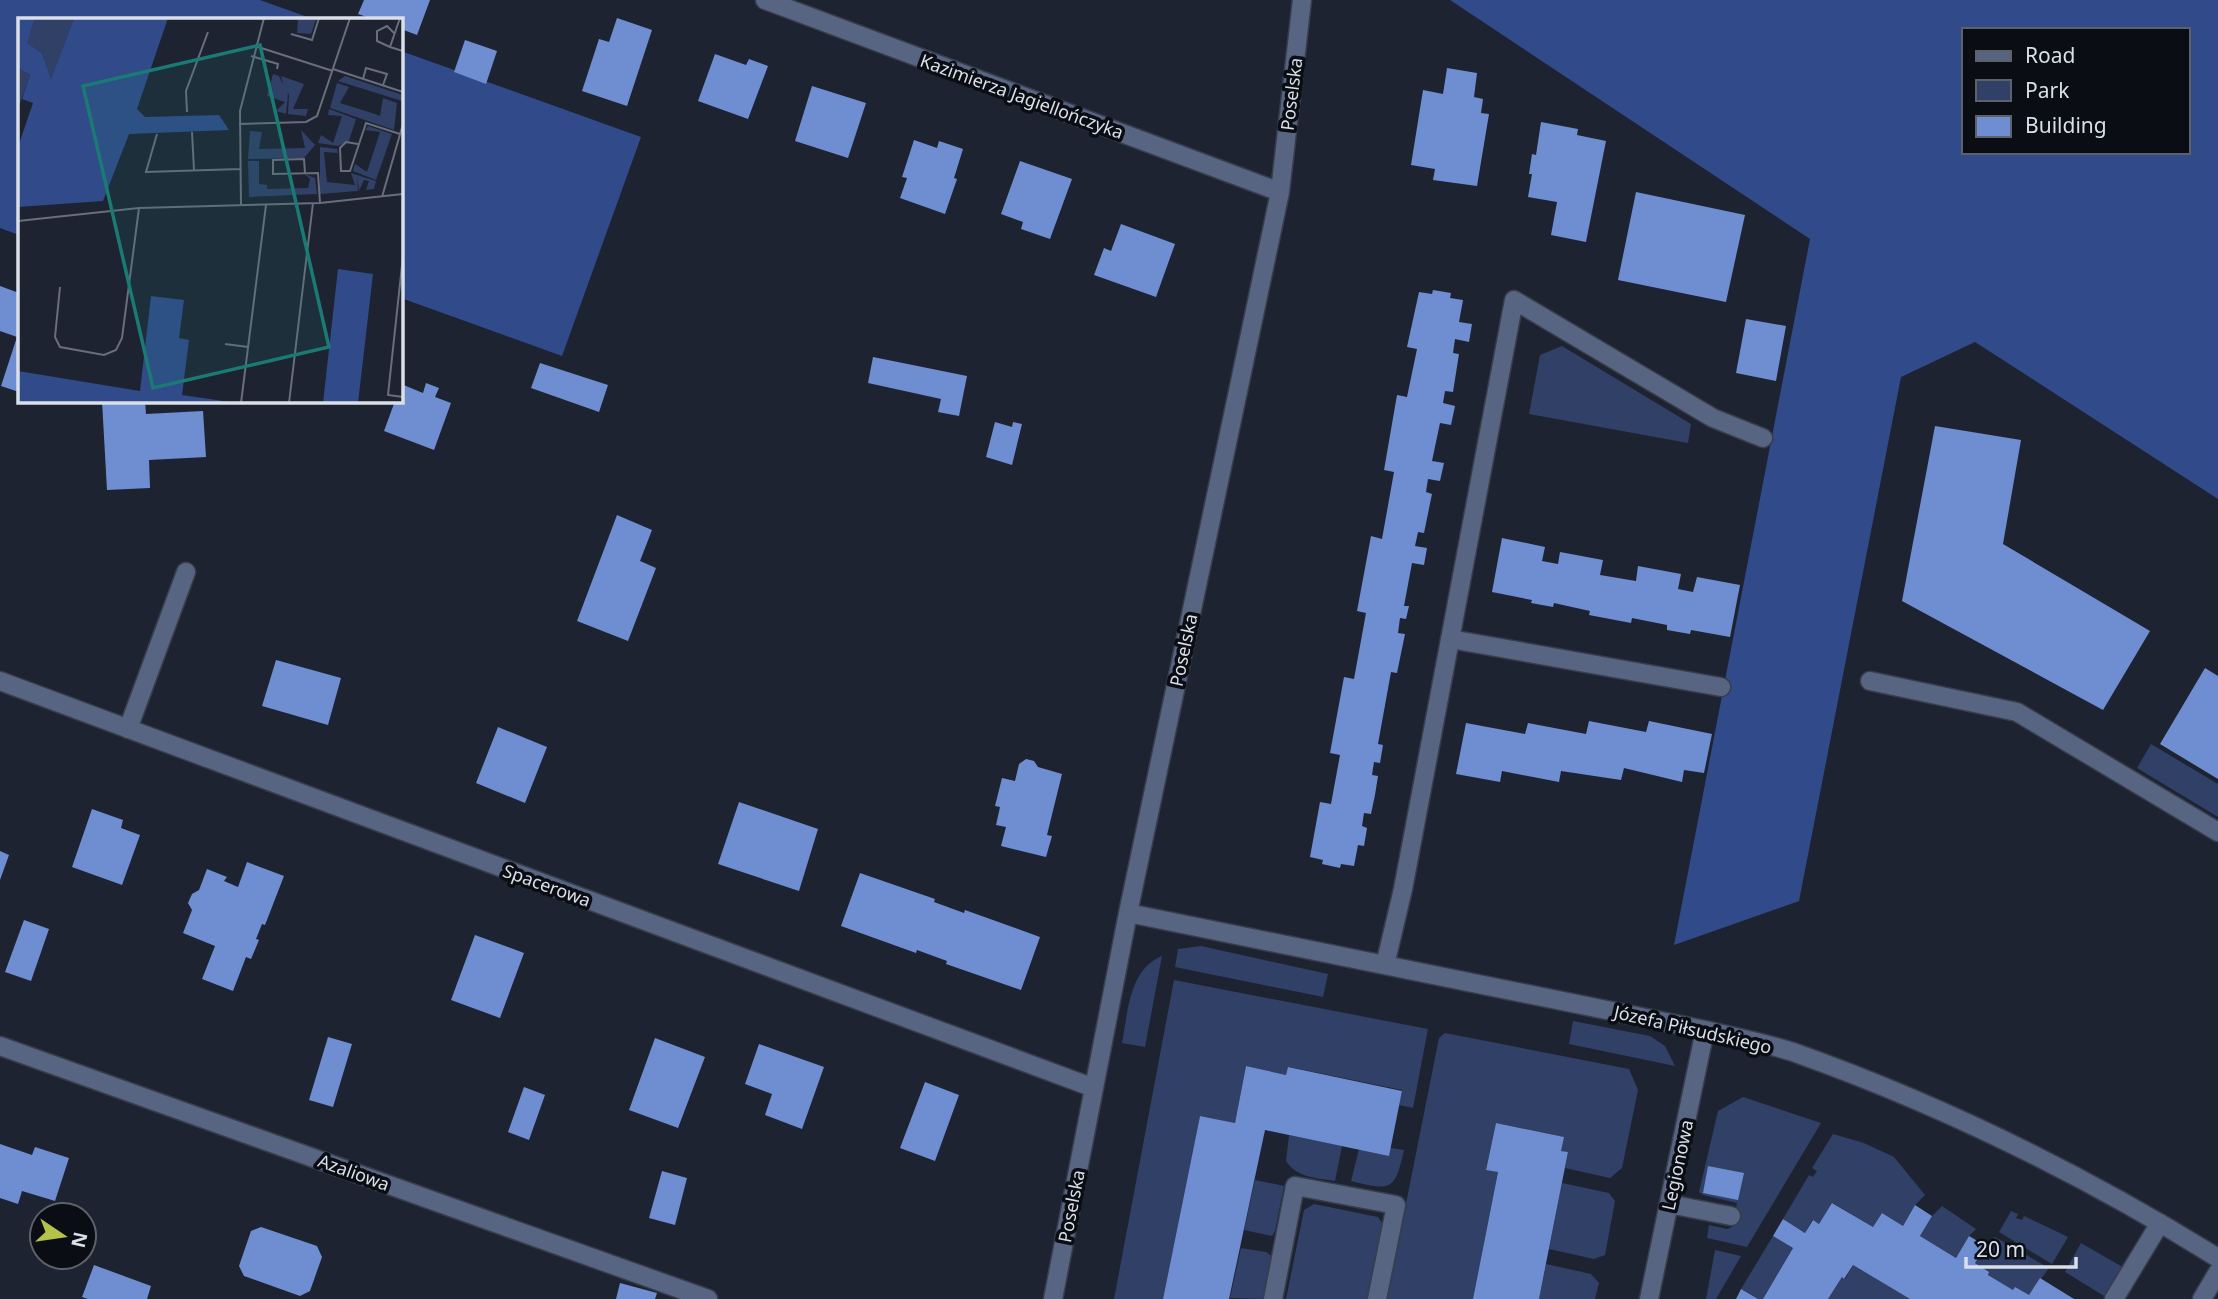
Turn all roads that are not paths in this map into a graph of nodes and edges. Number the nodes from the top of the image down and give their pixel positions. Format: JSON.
{"nodes":[{"id":1,"x":765,"y":0,"type":"edge"},
{"id":2,"x":1302,"y":0,"type":"edge"},
{"id":3,"x":1280,"y":192,"type":"junction"},
{"id":4,"x":1763,"y":438,"type":"dead end"},
{"id":5,"x":186,"y":572,"type":"dead end"},
{"id":6,"x":1450,"y":639,"type":"junction"},
{"id":7,"x":0,"y":681,"type":"edge"},
{"id":8,"x":1870,"y":681,"type":"dead end"},
{"id":9,"x":1721,"y":687,"type":"dead end"},
{"id":10,"x":128,"y":729,"type":"junction"},
{"id":11,"x":2218,"y":832,"type":"edge"},
{"id":12,"x":1128,"y":913,"type":"junction"},
{"id":13,"x":1385,"y":965,"type":"junction"},
{"id":14,"x":1705,"y":1030,"type":"junction"},
{"id":15,"x":0,"y":1046,"type":"edge"},
{"id":16,"x":1094,"y":1088,"type":"junction"},
{"id":17,"x":1669,"y":1204,"type":"junction"},
{"id":18,"x":1731,"y":1216,"type":"dead end"},
{"id":19,"x":2160,"y":1223,"type":"junction"},
{"id":20,"x":2218,"y":1258,"type":"edge"},
{"id":21,"x":2218,"y":1272,"type":"edge"},
{"id":22,"x":708,"y":1299,"type":"edge"},
{"id":23,"x":1054,"y":1299,"type":"edge"},
{"id":24,"x":1273,"y":1299,"type":"edge"},
{"id":25,"x":1377,"y":1299,"type":"edge"},
{"id":26,"x":1649,"y":1299,"type":"edge"},
{"id":27,"x":2114,"y":1299,"type":"edge"},
{"id":28,"x":2202,"y":1299,"type":"edge"}],
"edges":[{"from":1,"to":3,"type":"street","name":"Kazimierza Jagiellończyka"},
{"from":2,"to":3,"type":"street","name":"Poselska"},
{"from":3,"to":12,"type":"street","name":"Poselska"},
{"from":4,"to":6,"type":"street"},
{"from":5,"to":10,"type":"street"},
{"from":6,"to":9,"type":"street"},
{"from":6,"to":13,"type":"street"},
{"from":7,"to":10,"type":"street","name":"Spacerowa"},
{"from":8,"to":11,"type":"street"},
{"from":10,"to":16,"type":"street","name":"Spacerowa"},
{"from":12,"to":13,"type":"street","name":"Józefa Piłsudskiego"},
{"from":12,"to":16,"type":"street","name":"Poselska"},
{"from":13,"to":14,"type":"street","name":"Józefa Piłsudskiego"},
{"from":14,"to":17,"type":"street","name":"Legionowa"},
{"from":14,"to":19,"type":"street","name":"Józefa Piłsudskiego"},
{"from":15,"to":22,"type":"street","name":"Azaliowa"},
{"from":16,"to":23,"type":"street","name":"Poselska"},
{"from":17,"to":18,"type":"street"},
{"from":17,"to":26,"type":"street","name":"Legionowa"},
{"from":19,"to":20,"type":"street","name":"Józefa Piłsudskiego"},
{"from":19,"to":27,"type":"street"},
{"from":21,"to":28,"type":"street"},
{"from":24,"to":25,"type":"street"}]}
